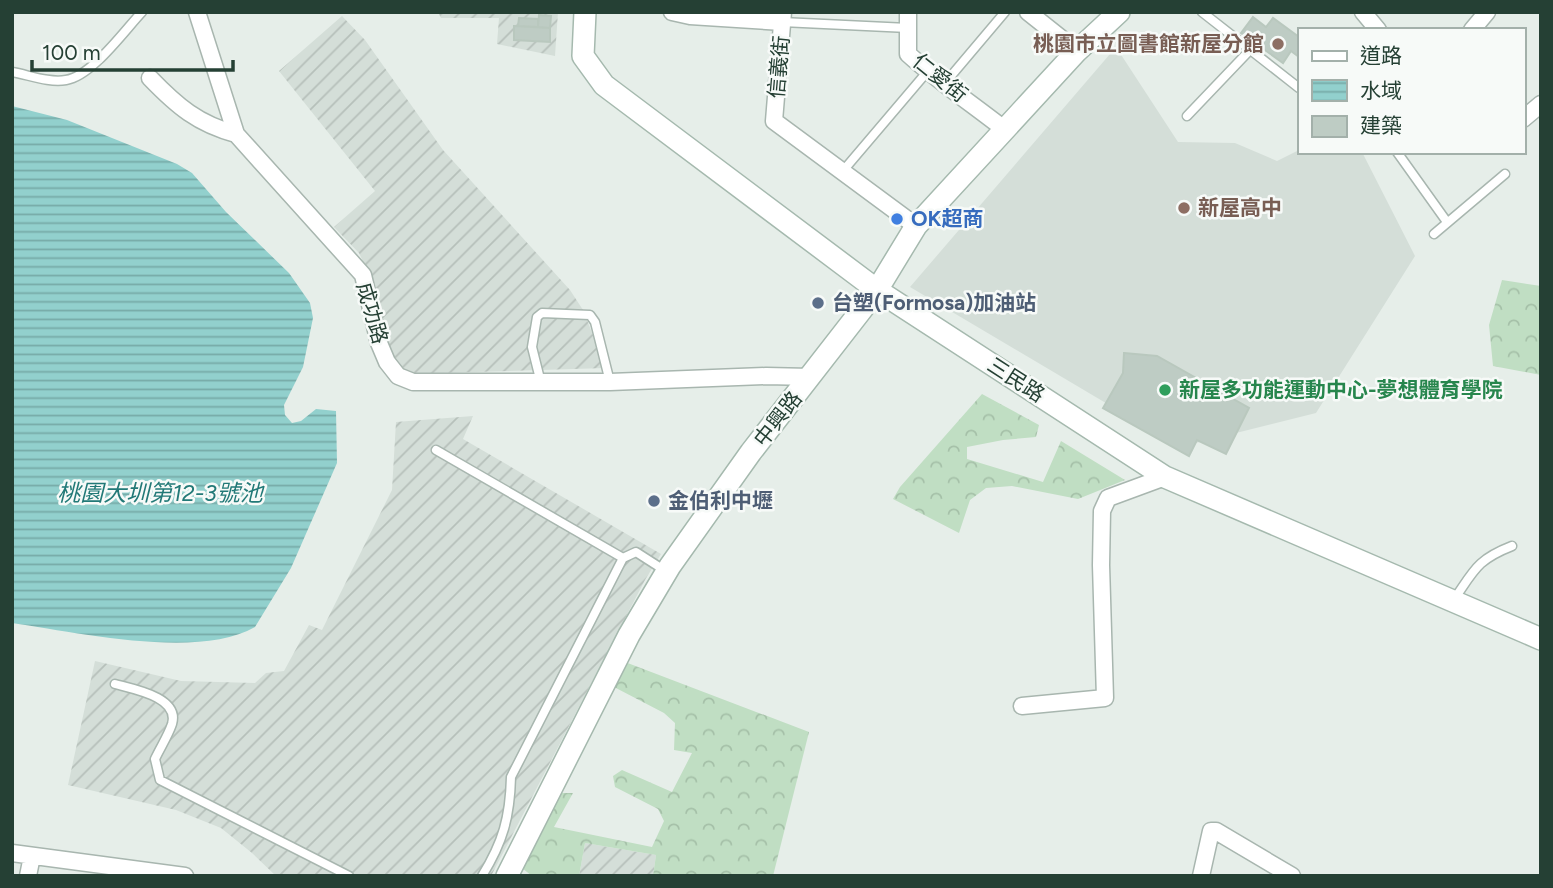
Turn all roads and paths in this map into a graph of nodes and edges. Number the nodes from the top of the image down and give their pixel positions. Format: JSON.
{"nodes":[{"id":1,"x":142,"y":12,"type":"edge"},
{"id":2,"x":197,"y":12,"type":"edge"},
{"id":3,"x":584,"y":12,"type":"edge"},
{"id":4,"x":672,"y":12,"type":"edge"},
{"id":5,"x":1005,"y":12,"type":"edge"},
{"id":6,"x":1028,"y":12,"type":"edge"},
{"id":7,"x":1119,"y":12,"type":"edge"},
{"id":8,"x":1202,"y":12,"type":"edge"},
{"id":9,"x":1363,"y":12,"type":"edge"},
{"id":10,"x":1487,"y":12,"type":"edge"},
{"id":11,"x":782,"y":17,"type":"edge"},
{"id":12,"x":908,"y":20,"type":"edge"},
{"id":13,"x":1376,"y":28,"type":"edge"},
{"id":14,"x":1474,"y":28,"type":"edge"},
{"id":15,"x":1250,"y":50,"type":"junction"},
{"id":16,"x":1077,"y":51,"type":"junction"},
{"id":17,"x":12,"y":72,"type":"edge"},
{"id":18,"x":927,"y":72,"type":"junction"},
{"id":19,"x":150,"y":78,"type":"dead end"},
{"id":20,"x":945,"y":83,"type":"junction"},
{"id":21,"x":1298,"y":87,"type":"edge"},
{"id":22,"x":1541,"y":104,"type":"edge"},
{"id":23,"x":1187,"y":116,"type":"dead end"},
{"id":24,"x":1525,"y":117,"type":"edge"},
{"id":25,"x":1004,"y":129,"type":"junction"},
{"id":26,"x":236,"y":134,"type":"junction"},
{"id":27,"x":1398,"y":154,"type":"edge"},
{"id":28,"x":842,"y":172,"type":"junction"},
{"id":29,"x":1505,"y":174,"type":"dead end"},
{"id":30,"x":1447,"y":222,"type":"junction"},
{"id":31,"x":916,"y":226,"type":"junction"},
{"id":32,"x":1434,"y":234,"type":"dead end"},
{"id":33,"x":877,"y":290,"type":"junction"},
{"id":34,"x":811,"y":377,"type":"junction"},
{"id":35,"x":610,"y":382,"type":"junction"},
{"id":36,"x":541,"y":383,"type":"junction"},
{"id":37,"x":436,"y":450,"type":"dead end"},
{"id":38,"x":1165,"y":477,"type":"junction"},
{"id":39,"x":1512,"y":546,"type":"dead end"},
{"id":40,"x":623,"y":558,"type":"junction"},
{"id":41,"x":667,"y":572,"type":"junction"},
{"id":42,"x":1453,"y":601,"type":"junction"},
{"id":43,"x":1541,"y":639,"type":"edge"},
{"id":44,"x":116,"y":684,"type":"dead end"},
{"id":45,"x":1022,"y":706,"type":"dead end"},
{"id":46,"x":12,"y":853,"type":"edge"},
{"id":47,"x":32,"y":856,"type":"junction"},
{"id":48,"x":28,"y":876,"type":"edge"},
{"id":49,"x":185,"y":876,"type":"edge"},
{"id":50,"x":349,"y":876,"type":"edge"},
{"id":51,"x":482,"y":876,"type":"edge"},
{"id":52,"x":508,"y":876,"type":"edge"},
{"id":53,"x":1202,"y":876,"type":"edge"},
{"id":54,"x":1292,"y":876,"type":"edge"}],
"edges":[{"from":1,"to":17,"type":"lane"},
{"from":2,"to":26,"type":"street","name":"成功路"},
{"from":3,"to":33,"type":"street","name":"三民路"},
{"from":4,"to":11,"type":"street"},
{"from":5,"to":20,"type":"lane"},
{"from":6,"to":16,"type":"street"},
{"from":7,"to":16,"type":"street","name":"中興路"},
{"from":8,"to":15,"type":"lane"},
{"from":9,"to":13,"type":"street"},
{"from":10,"to":14,"type":"street"},
{"from":11,"to":12,"type":"lane"},
{"from":11,"to":28,"type":"street","name":"信義街"},
{"from":12,"to":18,"type":"street","name":"仁愛街"},
{"from":15,"to":21,"type":"lane"},
{"from":15,"to":23,"type":"lane"},
{"from":16,"to":25,"type":"street","name":"中興路"},
{"from":18,"to":20,"type":"street","name":"仁愛街"},
{"from":18,"to":28,"type":"lane"},
{"from":19,"to":26,"type":"street"},
{"from":20,"to":25,"type":"street","name":"仁愛街"},
{"from":22,"to":24,"type":"street"},
{"from":25,"to":31,"type":"street","name":"中興路"},
{"from":26,"to":36,"type":"street","name":"成功路"},
{"from":27,"to":30,"type":"lane"},
{"from":28,"to":31,"type":"street"},
{"from":29,"to":30,"type":"lane"},
{"from":30,"to":32,"type":"lane"},
{"from":31,"to":33,"type":"street","name":"中興路"},
{"from":33,"to":34,"type":"street","name":"中興路"},
{"from":33,"to":38,"type":"street","name":"三民路"},
{"from":34,"to":35,"type":"street","name":"成功路"},
{"from":34,"to":41,"type":"street","name":"中興路"},
{"from":35,"to":36,"type":"street","name":"成功路"},
{"from":35,"to":36,"type":"lane"},
{"from":37,"to":40,"type":"lane"},
{"from":38,"to":42,"type":"street","name":"三民路"},
{"from":38,"to":45,"type":"street"},
{"from":39,"to":42,"type":"lane"},
{"from":40,"to":41,"type":"lane"},
{"from":40,"to":51,"type":"lane"},
{"from":41,"to":52,"type":"street","name":"中興路"},
{"from":42,"to":43,"type":"street","name":"三民路"},
{"from":44,"to":50,"type":"lane"},
{"from":46,"to":47,"type":"street"},
{"from":47,"to":48,"type":"street"},
{"from":47,"to":49,"type":"street"},
{"from":53,"to":54,"type":"street"}]}
